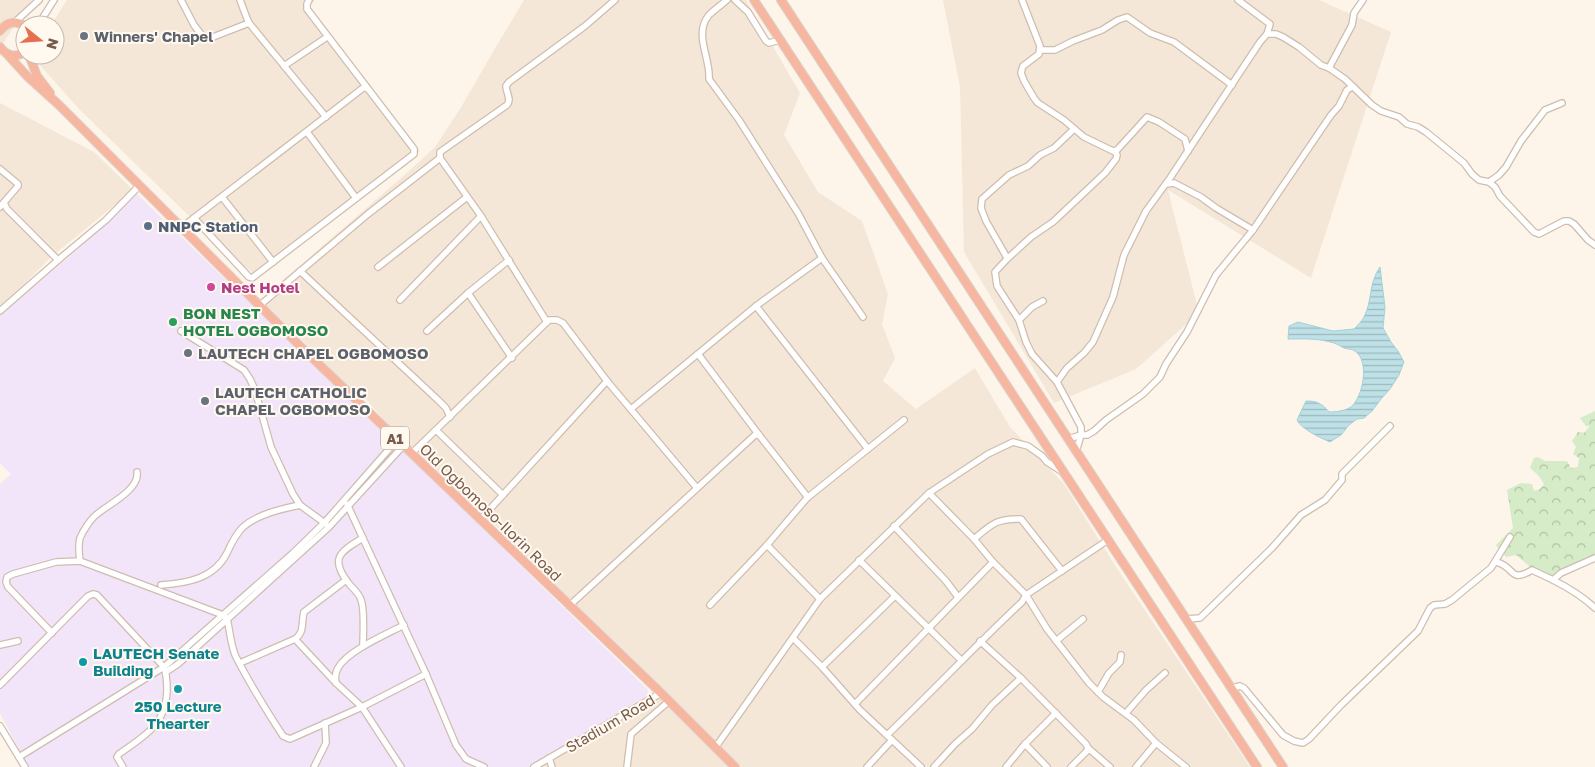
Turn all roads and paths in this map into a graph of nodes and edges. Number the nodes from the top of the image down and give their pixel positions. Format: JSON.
{"nodes":[{"id":1,"x":39,"y":0,"type":"edge"},
{"id":2,"x":54,"y":0,"type":"edge"},
{"id":3,"x":181,"y":0,"type":"edge"},
{"id":4,"x":240,"y":0,"type":"edge"},
{"id":5,"x":309,"y":0,"type":"edge"},
{"id":6,"x":727,"y":0,"type":"edge"},
{"id":7,"x":735,"y":0,"type":"edge"},
{"id":8,"x":754,"y":0,"type":"edge"},
{"id":9,"x":781,"y":0,"type":"edge"},
{"id":10,"x":1022,"y":0,"type":"edge"},
{"id":11,"x":1238,"y":0,"type":"edge"},
{"id":12,"x":1363,"y":0,"type":"edge"},
{"id":13,"x":610,"y":1,"type":"edge"},
{"id":14,"x":44,"y":15,"type":"edge"},
{"id":15,"x":12,"y":23,"type":"junction"},
{"id":16,"x":250,"y":23,"type":"junction"},
{"id":17,"x":0,"y":24,"type":"edge"},
{"id":18,"x":15,"y":24,"type":"edge"},
{"id":19,"x":0,"y":31,"type":"edge"},
{"id":20,"x":1268,"y":34,"type":"junction"},
{"id":21,"x":328,"y":37,"type":"junction"},
{"id":22,"x":780,"y":40,"type":"junction"},
{"id":23,"x":1040,"y":50,"type":"junction"},
{"id":24,"x":3,"y":51,"type":"edge"},
{"id":25,"x":15,"y":56,"type":"edge"},
{"id":26,"x":33,"y":65,"type":"edge"},
{"id":27,"x":284,"y":66,"type":"junction"},
{"id":28,"x":1329,"y":68,"type":"junction"},
{"id":29,"x":1232,"y":86,"type":"junction"},
{"id":30,"x":1352,"y":87,"type":"junction"},
{"id":31,"x":367,"y":88,"type":"junction"},
{"id":32,"x":1562,"y":103,"type":"dead end"},
{"id":33,"x":59,"y":105,"type":"junction"},
{"id":34,"x":326,"y":117,"type":"junction"},
{"id":35,"x":1074,"y":129,"type":"junction"},
{"id":36,"x":306,"y":132,"type":"junction"},
{"id":37,"x":1115,"y":152,"type":"junction"},
{"id":38,"x":1188,"y":152,"type":"junction"},
{"id":39,"x":440,"y":158,"type":"junction"},
{"id":40,"x":0,"y":168,"type":"edge"},
{"id":41,"x":1489,"y":182,"type":"junction"},
{"id":42,"x":1166,"y":184,"type":"junction"},
{"id":43,"x":139,"y":186,"type":"junction"},
{"id":44,"x":467,"y":196,"type":"junction"},
{"id":45,"x":222,"y":197,"type":"junction"},
{"id":46,"x":356,"y":198,"type":"junction"},
{"id":47,"x":2,"y":205,"type":"edge"},
{"id":48,"x":481,"y":216,"type":"junction"},
{"id":49,"x":194,"y":218,"type":"junction"},
{"id":50,"x":182,"y":228,"type":"junction"},
{"id":51,"x":1253,"y":230,"type":"junction"},
{"id":52,"x":1595,"y":245,"type":"edge"},
{"id":53,"x":822,"y":258,"type":"junction"},
{"id":54,"x":1006,"y":259,"type":"junction"},
{"id":55,"x":58,"y":260,"type":"junction"},
{"id":56,"x":509,"y":260,"type":"junction"},
{"id":57,"x":273,"y":262,"type":"junction"},
{"id":58,"x":378,"y":267,"type":"dead end"},
{"id":59,"x":300,"y":271,"type":"junction"},
{"id":60,"x":468,"y":293,"type":"junction"},
{"id":61,"x":400,"y":300,"type":"dead end"},
{"id":62,"x":1044,"y":301,"type":"dead end"},
{"id":63,"x":260,"y":306,"type":"junction"},
{"id":64,"x":756,"y":306,"type":"junction"},
{"id":65,"x":0,"y":311,"type":"edge"},
{"id":66,"x":863,"y":317,"type":"dead end"},
{"id":67,"x":1019,"y":320,"type":"junction"},
{"id":68,"x":547,"y":322,"type":"junction"},
{"id":69,"x":181,"y":331,"type":"dead end"},
{"id":70,"x":427,"y":331,"type":"dead end"},
{"id":71,"x":698,"y":354,"type":"junction"},
{"id":72,"x":512,"y":358,"type":"junction"},
{"id":73,"x":606,"y":381,"type":"junction"},
{"id":74,"x":1057,"y":382,"type":"junction"},
{"id":75,"x":631,"y":409,"type":"junction"},
{"id":76,"x":450,"y":417,"type":"junction"},
{"id":77,"x":904,"y":420,"type":"dead end"},
{"id":78,"x":1390,"y":426,"type":"dead end"},
{"id":79,"x":436,"y":430,"type":"junction"},
{"id":80,"x":756,"y":433,"type":"junction"},
{"id":81,"x":1081,"y":435,"type":"junction"},
{"id":82,"x":1068,"y":439,"type":"junction"},
{"id":83,"x":397,"y":440,"type":"junction"},
{"id":84,"x":403,"y":446,"type":"junction"},
{"id":85,"x":868,"y":449,"type":"junction"},
{"id":86,"x":1076,"y":452,"type":"junction"},
{"id":87,"x":412,"y":454,"type":"junction"},
{"id":88,"x":136,"y":472,"type":"dead end"},
{"id":89,"x":1065,"y":473,"type":"junction"},
{"id":90,"x":697,"y":488,"type":"junction"},
{"id":91,"x":929,"y":493,"type":"junction"},
{"id":92,"x":503,"y":495,"type":"junction"},
{"id":93,"x":807,"y":498,"type":"junction"},
{"id":94,"x":345,"y":500,"type":"junction"},
{"id":95,"x":300,"y":505,"type":"junction"},
{"id":96,"x":348,"y":506,"type":"junction"},
{"id":97,"x":480,"y":520,"type":"junction"},
{"id":98,"x":327,"y":524,"type":"junction"},
{"id":99,"x":894,"y":526,"type":"junction"},
{"id":100,"x":1510,"y":537,"type":"dead end"},
{"id":101,"x":363,"y":538,"type":"junction"},
{"id":102,"x":974,"y":539,"type":"junction"},
{"id":103,"x":1108,"y":540,"type":"junction"},
{"id":104,"x":767,"y":545,"type":"junction"},
{"id":105,"x":1595,"y":558,"type":"edge"},
{"id":106,"x":859,"y":560,"type":"junction"},
{"id":107,"x":80,"y":561,"type":"junction"},
{"id":108,"x":993,"y":562,"type":"junction"},
{"id":109,"x":1496,"y":562,"type":"junction"},
{"id":110,"x":1062,"y":571,"type":"junction"},
{"id":111,"x":346,"y":580,"type":"junction"},
{"id":112,"x":1553,"y":580,"type":"junction"},
{"id":113,"x":161,"y":585,"type":"dead end"},
{"id":114,"x":1026,"y":595,"type":"junction"},
{"id":115,"x":895,"y":596,"type":"junction"},
{"id":116,"x":958,"y":597,"type":"junction"},
{"id":117,"x":820,"y":599,"type":"junction"},
{"id":118,"x":710,"y":605,"type":"dead end"},
{"id":119,"x":569,"y":606,"type":"junction"},
{"id":120,"x":1595,"y":608,"type":"edge"},
{"id":121,"x":225,"y":617,"type":"junction"},
{"id":122,"x":1083,"y":618,"type":"dead end"},
{"id":123,"x":1186,"y":619,"type":"junction"},
{"id":124,"x":404,"y":625,"type":"junction"},
{"id":125,"x":929,"y":627,"type":"junction"},
{"id":126,"x":52,"y":632,"type":"junction"},
{"id":127,"x":793,"y":638,"type":"junction"},
{"id":128,"x":295,"y":639,"type":"junction"},
{"id":129,"x":1056,"y":640,"type":"junction"},
{"id":130,"x":18,"y":641,"type":"dead end"},
{"id":131,"x":980,"y":641,"type":"junction"},
{"id":132,"x":0,"y":645,"type":"edge"},
{"id":133,"x":364,"y":646,"type":"junction"},
{"id":134,"x":1121,"y":655,"type":"dead end"},
{"id":135,"x":961,"y":660,"type":"junction"},
{"id":136,"x":240,"y":662,"type":"junction"},
{"id":137,"x":822,"y":667,"type":"junction"},
{"id":138,"x":165,"y":670,"type":"junction"},
{"id":139,"x":1165,"y":673,"type":"dead end"},
{"id":140,"x":426,"y":674,"type":"junction"},
{"id":141,"x":1022,"y":678,"type":"junction"},
{"id":142,"x":336,"y":683,"type":"junction"},
{"id":143,"x":0,"y":685,"type":"edge"},
{"id":144,"x":1232,"y":688,"type":"junction"},
{"id":145,"x":1098,"y":692,"type":"junction"},
{"id":146,"x":660,"y":693,"type":"junction"},
{"id":147,"x":668,"y":702,"type":"junction"},
{"id":148,"x":855,"y":704,"type":"junction"},
{"id":149,"x":362,"y":707,"type":"junction"},
{"id":150,"x":1056,"y":713,"type":"junction"},
{"id":151,"x":1126,"y":713,"type":"junction"},
{"id":152,"x":325,"y":723,"type":"junction"},
{"id":153,"x":0,"y":726,"type":"edge"},
{"id":154,"x":887,"y":735,"type":"junction"},
{"id":155,"x":892,"y":740,"type":"junction"},
{"id":156,"x":1025,"y":744,"type":"junction"},
{"id":157,"x":1156,"y":744,"type":"junction"},
{"id":158,"x":715,"y":748,"type":"junction"},
{"id":159,"x":1088,"y":748,"type":"junction"},
{"id":160,"x":19,"y":757,"type":"junction"},
{"id":161,"x":549,"y":758,"type":"junction"},
{"id":162,"x":25,"y":767,"type":"edge"},
{"id":163,"x":123,"y":767,"type":"edge"},
{"id":164,"x":314,"y":767,"type":"edge"},
{"id":165,"x":400,"y":767,"type":"edge"},
{"id":166,"x":484,"y":767,"type":"edge"},
{"id":167,"x":534,"y":767,"type":"edge"},
{"id":168,"x":552,"y":767,"type":"edge"},
{"id":169,"x":627,"y":767,"type":"edge"},
{"id":170,"x":735,"y":767,"type":"edge"},
{"id":171,"x":867,"y":767,"type":"edge"},
{"id":172,"x":921,"y":767,"type":"edge"},
{"id":173,"x":934,"y":767,"type":"edge"},
{"id":174,"x":1006,"y":767,"type":"edge"},
{"id":175,"x":1046,"y":767,"type":"edge"},
{"id":176,"x":1071,"y":767,"type":"edge"},
{"id":177,"x":1110,"y":767,"type":"edge"},
{"id":178,"x":1136,"y":767,"type":"edge"},
{"id":179,"x":1186,"y":767,"type":"edge"},
{"id":180,"x":1255,"y":767,"type":"edge"},
{"id":181,"x":1283,"y":767,"type":"edge"}],
"edges":[{"from":1,"to":15,"type":"street"},
{"from":2,"to":14,"type":"street"},
{"from":3,"to":16,"type":"street"},
{"from":4,"to":16,"type":"street"},
{"from":5,"to":21,"type":"street"},
{"from":6,"to":53,"type":"street"},
{"from":7,"to":22,"type":"street"},
{"from":8,"to":22,"type":"highway"},
{"from":9,"to":82,"type":"highway"},
{"from":10,"to":23,"type":"street"},
{"from":11,"to":20,"type":"street"},
{"from":12,"to":28,"type":"street"},
{"from":13,"to":39,"type":"street"},
{"from":15,"to":17,"type":"highway"},
{"from":15,"to":18,"type":"highway"},
{"from":15,"to":19,"type":"highway"},
{"from":16,"to":27,"type":"street"},
{"from":20,"to":28,"type":"street"},
{"from":20,"to":29,"type":"street"},
{"from":21,"to":27,"type":"street"},
{"from":21,"to":31,"type":"street"},
{"from":22,"to":89,"type":"highway"},
{"from":23,"to":29,"type":"street"},
{"from":23,"to":35,"type":"street"},
{"from":24,"to":25,"type":"highway"},
{"from":24,"to":33,"type":"highway","number":"A1"},
{"from":26,"to":33,"type":"highway","number":"A1"},
{"from":27,"to":34,"type":"street"},
{"from":28,"to":30,"type":"street"},
{"from":29,"to":38,"type":"street"},
{"from":30,"to":41,"type":"street"},
{"from":30,"to":51,"type":"street"},
{"from":31,"to":34,"type":"street"},
{"from":31,"to":46,"type":"street"},
{"from":32,"to":41,"type":"street"},
{"from":33,"to":43,"type":"highway","name":"Old Ogbomoso-Ilorin Road","number":"A1"},
{"from":34,"to":36,"type":"street"},
{"from":35,"to":37,"type":"street"},
{"from":35,"to":54,"type":"street"},
{"from":36,"to":45,"type":"street"},
{"from":36,"to":46,"type":"street"},
{"from":37,"to":38,"type":"street"},
{"from":37,"to":54,"type":"street"},
{"from":38,"to":42,"type":"street"},
{"from":39,"to":44,"type":"street"},
{"from":39,"to":59,"type":"street"},
{"from":40,"to":47,"type":"street"},
{"from":41,"to":52,"type":"street"},
{"from":42,"to":51,"type":"street"},
{"from":42,"to":74,"type":"street"},
{"from":43,"to":50,"type":"highway","name":"Old Ogbomoso-Ilorin Road","number":"A1"},
{"from":43,"to":55,"type":"street"},
{"from":44,"to":48,"type":"street"},
{"from":44,"to":58,"type":"street"},
{"from":45,"to":49,"type":"street"},
{"from":45,"to":57,"type":"street"},
{"from":46,"to":57,"type":"street"},
{"from":47,"to":55,"type":"street"},
{"from":48,"to":56,"type":"street"},
{"from":48,"to":61,"type":"street"},
{"from":49,"to":50,"type":"street"},
{"from":49,"to":57,"type":"street"},
{"from":50,"to":63,"type":"highway","name":"Old Ogbomoso-Ilorin Road","number":"A1"},
{"from":51,"to":81,"type":"street"},
{"from":53,"to":64,"type":"street"},
{"from":53,"to":66,"type":"street"},
{"from":54,"to":67,"type":"street"},
{"from":55,"to":65,"type":"street"},
{"from":56,"to":60,"type":"street"},
{"from":56,"to":68,"type":"street"},
{"from":59,"to":63,"type":"street"},
{"from":59,"to":76,"type":"street"},
{"from":60,"to":70,"type":"street"},
{"from":60,"to":72,"type":"street"},
{"from":62,"to":67,"type":"street"},
{"from":63,"to":83,"type":"highway","name":"Old Ogbomoso-Ilorin Road","number":"A1"},
{"from":64,"to":71,"type":"street"},
{"from":64,"to":85,"type":"street"},
{"from":67,"to":74,"type":"street"},
{"from":68,"to":72,"type":"street"},
{"from":68,"to":73,"type":"street"},
{"from":69,"to":95,"type":"street"},
{"from":71,"to":75,"type":"street"},
{"from":71,"to":80,"type":"street"},
{"from":72,"to":76,"type":"street"},
{"from":73,"to":75,"type":"street"},
{"from":73,"to":92,"type":"street"},
{"from":74,"to":81,"type":"street"},
{"from":75,"to":90,"type":"street"},
{"from":76,"to":79,"type":"street"},
{"from":77,"to":85,"type":"street"},
{"from":78,"to":123,"type":"street"},
{"from":79,"to":87,"type":"street"},
{"from":79,"to":92,"type":"street"},
{"from":80,"to":90,"type":"street"},
{"from":80,"to":93,"type":"street"},
{"from":81,"to":82,"type":"street"},
{"from":81,"to":86,"type":"street"},
{"from":82,"to":86,"type":"highway"},
{"from":83,"to":84,"type":"highway","name":"Old Ogbomoso-Ilorin Road","number":"A1"},
{"from":83,"to":94,"type":"street"},
{"from":84,"to":87,"type":"highway","name":"Old Ogbomoso-Ilorin Road","number":"A1"},
{"from":84,"to":96,"type":"street"},
{"from":85,"to":93,"type":"street"},
{"from":86,"to":123,"type":"highway"},
{"from":87,"to":97,"type":"highway","name":"Old Ogbomoso-Ilorin Road","number":"A1"},
{"from":88,"to":107,"type":"street"},
{"from":89,"to":91,"type":"street"},
{"from":89,"to":103,"type":"highway"},
{"from":90,"to":119,"type":"street"},
{"from":91,"to":99,"type":"street"},
{"from":91,"to":102,"type":"street"},
{"from":92,"to":97,"type":"street"},
{"from":93,"to":104,"type":"street"},
{"from":94,"to":96,"type":"street"},
{"from":94,"to":98,"type":"street"},
{"from":95,"to":98,"type":"street"},
{"from":95,"to":113,"type":"street"},
{"from":96,"to":98,"type":"street"},
{"from":96,"to":101,"type":"street"},
{"from":97,"to":119,"type":"highway","name":"Old Ogbomoso-Ilorin Road","number":"A1"},
{"from":98,"to":121,"type":"street"},
{"from":99,"to":106,"type":"street"},
{"from":99,"to":116,"type":"street"},
{"from":100,"to":109,"type":"street"},
{"from":101,"to":111,"type":"street"},
{"from":101,"to":124,"type":"street"},
{"from":102,"to":108,"type":"street"},
{"from":102,"to":110,"type":"street"},
{"from":103,"to":110,"type":"street"},
{"from":103,"to":180,"type":"highway"},
{"from":104,"to":117,"type":"street"},
{"from":104,"to":118,"type":"street"},
{"from":105,"to":112,"type":"street"},
{"from":106,"to":115,"type":"street"},
{"from":106,"to":117,"type":"street"},
{"from":107,"to":121,"type":"street"},
{"from":107,"to":126,"type":"street"},
{"from":108,"to":114,"type":"street"},
{"from":108,"to":116,"type":"street"},
{"from":109,"to":112,"type":"street"},
{"from":109,"to":144,"type":"street"},
{"from":110,"to":114,"type":"street"},
{"from":111,"to":128,"type":"street"},
{"from":111,"to":133,"type":"street"},
{"from":112,"to":120,"type":"street"},
{"from":114,"to":129,"type":"street"},
{"from":114,"to":131,"type":"street"},
{"from":115,"to":125,"type":"street"},
{"from":115,"to":137,"type":"street"},
{"from":116,"to":125,"type":"street"},
{"from":117,"to":127,"type":"street"},
{"from":119,"to":146,"type":"highway","name":"Old Ogbomoso-Ilorin Road","number":"A1"},
{"from":121,"to":136,"type":"street"},
{"from":121,"to":138,"type":"street"},
{"from":122,"to":129,"type":"street"},
{"from":123,"to":144,"type":"highway"},
{"from":124,"to":133,"type":"street"},
{"from":124,"to":140,"type":"street"},
{"from":125,"to":135,"type":"street"},
{"from":125,"to":148,"type":"street"},
{"from":126,"to":138,"type":"street"},
{"from":126,"to":143,"type":"street"},
{"from":127,"to":137,"type":"street"},
{"from":127,"to":158,"type":"street"},
{"from":128,"to":136,"type":"street"},
{"from":128,"to":142,"type":"street"},
{"from":129,"to":145,"type":"street"},
{"from":130,"to":132,"type":"street"},
{"from":131,"to":135,"type":"street"},
{"from":131,"to":141,"type":"street"},
{"from":133,"to":142,"type":"street"},
{"from":134,"to":145,"type":"street"},
{"from":135,"to":154,"type":"street"},
{"from":136,"to":152,"type":"street"},
{"from":137,"to":148,"type":"street"},
{"from":138,"to":160,"type":"street"},
{"from":138,"to":163,"type":"street"},
{"from":139,"to":151,"type":"street"},
{"from":140,"to":149,"type":"street"},
{"from":140,"to":166,"type":"street"},
{"from":141,"to":150,"type":"street"},
{"from":141,"to":173,"type":"street"},
{"from":142,"to":149,"type":"street"},
{"from":144,"to":181,"type":"highway"},
{"from":145,"to":151,"type":"street"},
{"from":146,"to":147,"type":"highway","name":"Old Ogbomoso-Ilorin Road","number":"A1"},
{"from":146,"to":161,"type":"street","name":"Stadium Road"},
{"from":147,"to":158,"type":"highway","name":"Old Ogbomoso-Ilorin Road","number":"A1"},
{"from":147,"to":169,"type":"street"},
{"from":148,"to":154,"type":"street"},
{"from":149,"to":152,"type":"street"},
{"from":149,"to":165,"type":"street"},
{"from":150,"to":156,"type":"street"},
{"from":150,"to":159,"type":"street"},
{"from":151,"to":157,"type":"street"},
{"from":152,"to":164,"type":"street"},
{"from":153,"to":160,"type":"street"},
{"from":154,"to":155,"type":"street"},
{"from":155,"to":171,"type":"street"},
{"from":155,"to":172,"type":"street"},
{"from":156,"to":174,"type":"street"},
{"from":156,"to":175,"type":"street"},
{"from":157,"to":178,"type":"street"},
{"from":157,"to":179,"type":"street"},
{"from":158,"to":170,"type":"highway","name":"Old Ogbomoso-Ilorin Road","number":"A1"},
{"from":159,"to":176,"type":"street"},
{"from":159,"to":177,"type":"street"},
{"from":160,"to":162,"type":"street"},
{"from":161,"to":167,"type":"street","name":"Stadium Road"},
{"from":161,"to":168,"type":"street"}]}
